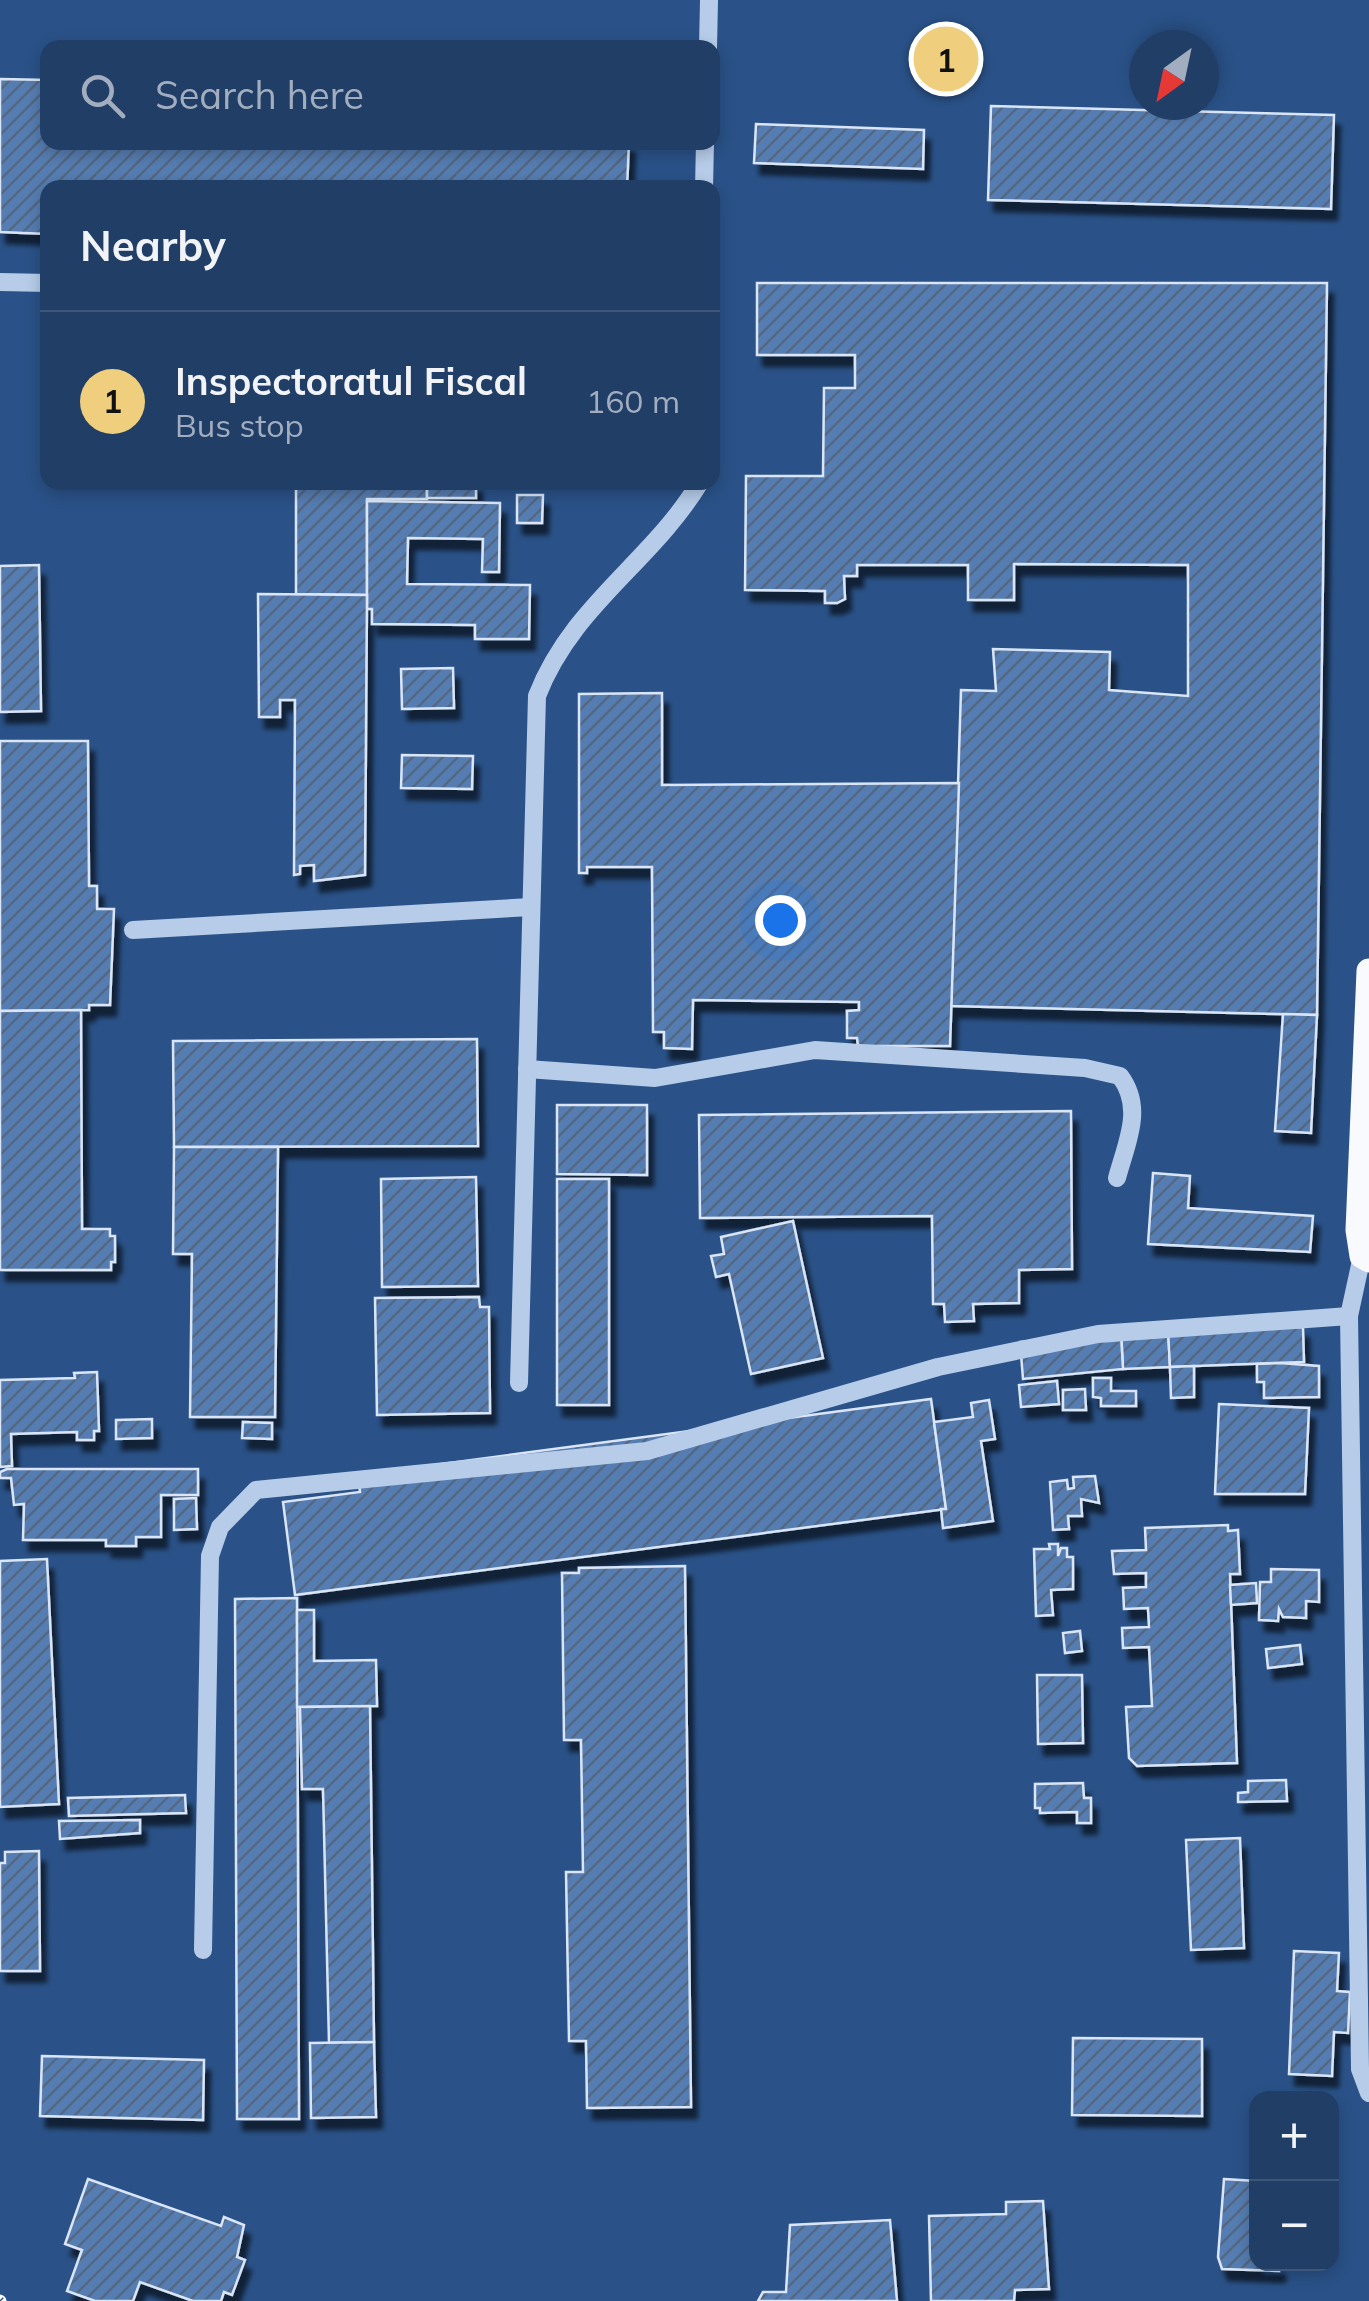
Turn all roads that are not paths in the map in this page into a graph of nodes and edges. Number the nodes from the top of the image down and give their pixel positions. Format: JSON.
{"nodes":[{"id":1,"x":709,"y":0,"type":"edge"},
{"id":2,"x":708,"y":40,"type":"edge"},
{"id":3,"x":705,"y":150,"type":"edge"},
{"id":4,"x":704,"y":180,"type":"edge"},
{"id":5,"x":0,"y":282,"type":"edge"},
{"id":6,"x":40,"y":282,"type":"edge"},
{"id":7,"x":694,"y":490,"type":"edge"},
{"id":8,"x":532,"y":907,"type":"junction"},
{"id":9,"x":133,"y":930,"type":"dead end"},
{"id":10,"x":1369,"y":971,"type":"edge"},
{"id":11,"x":527,"y":1069,"type":"junction"},
{"id":12,"x":1118,"y":1178,"type":"dead end"},
{"id":13,"x":1365,"y":1258,"type":"edge"},
{"id":14,"x":1349,"y":1316,"type":"junction"},
{"id":15,"x":518,"y":1383,"type":"dead end"},
{"id":16,"x":203,"y":1950,"type":"dead end"},
{"id":17,"x":1369,"y":2093,"type":"edge"}],
"edges":[{"from":1,"to":2,"type":"lane"},
{"from":3,"to":4,"type":"lane"},
{"from":5,"to":6,"type":"lane"},
{"from":7,"to":8,"type":"lane"},
{"from":8,"to":9,"type":"lane"},
{"from":8,"to":11,"type":"lane"},
{"from":10,"to":13,"type":"main road"},
{"from":11,"to":12,"type":"lane"},
{"from":11,"to":15,"type":"lane"},
{"from":13,"to":14,"type":"lane"},
{"from":14,"to":16,"type":"lane"},
{"from":14,"to":17,"type":"lane"}]}
